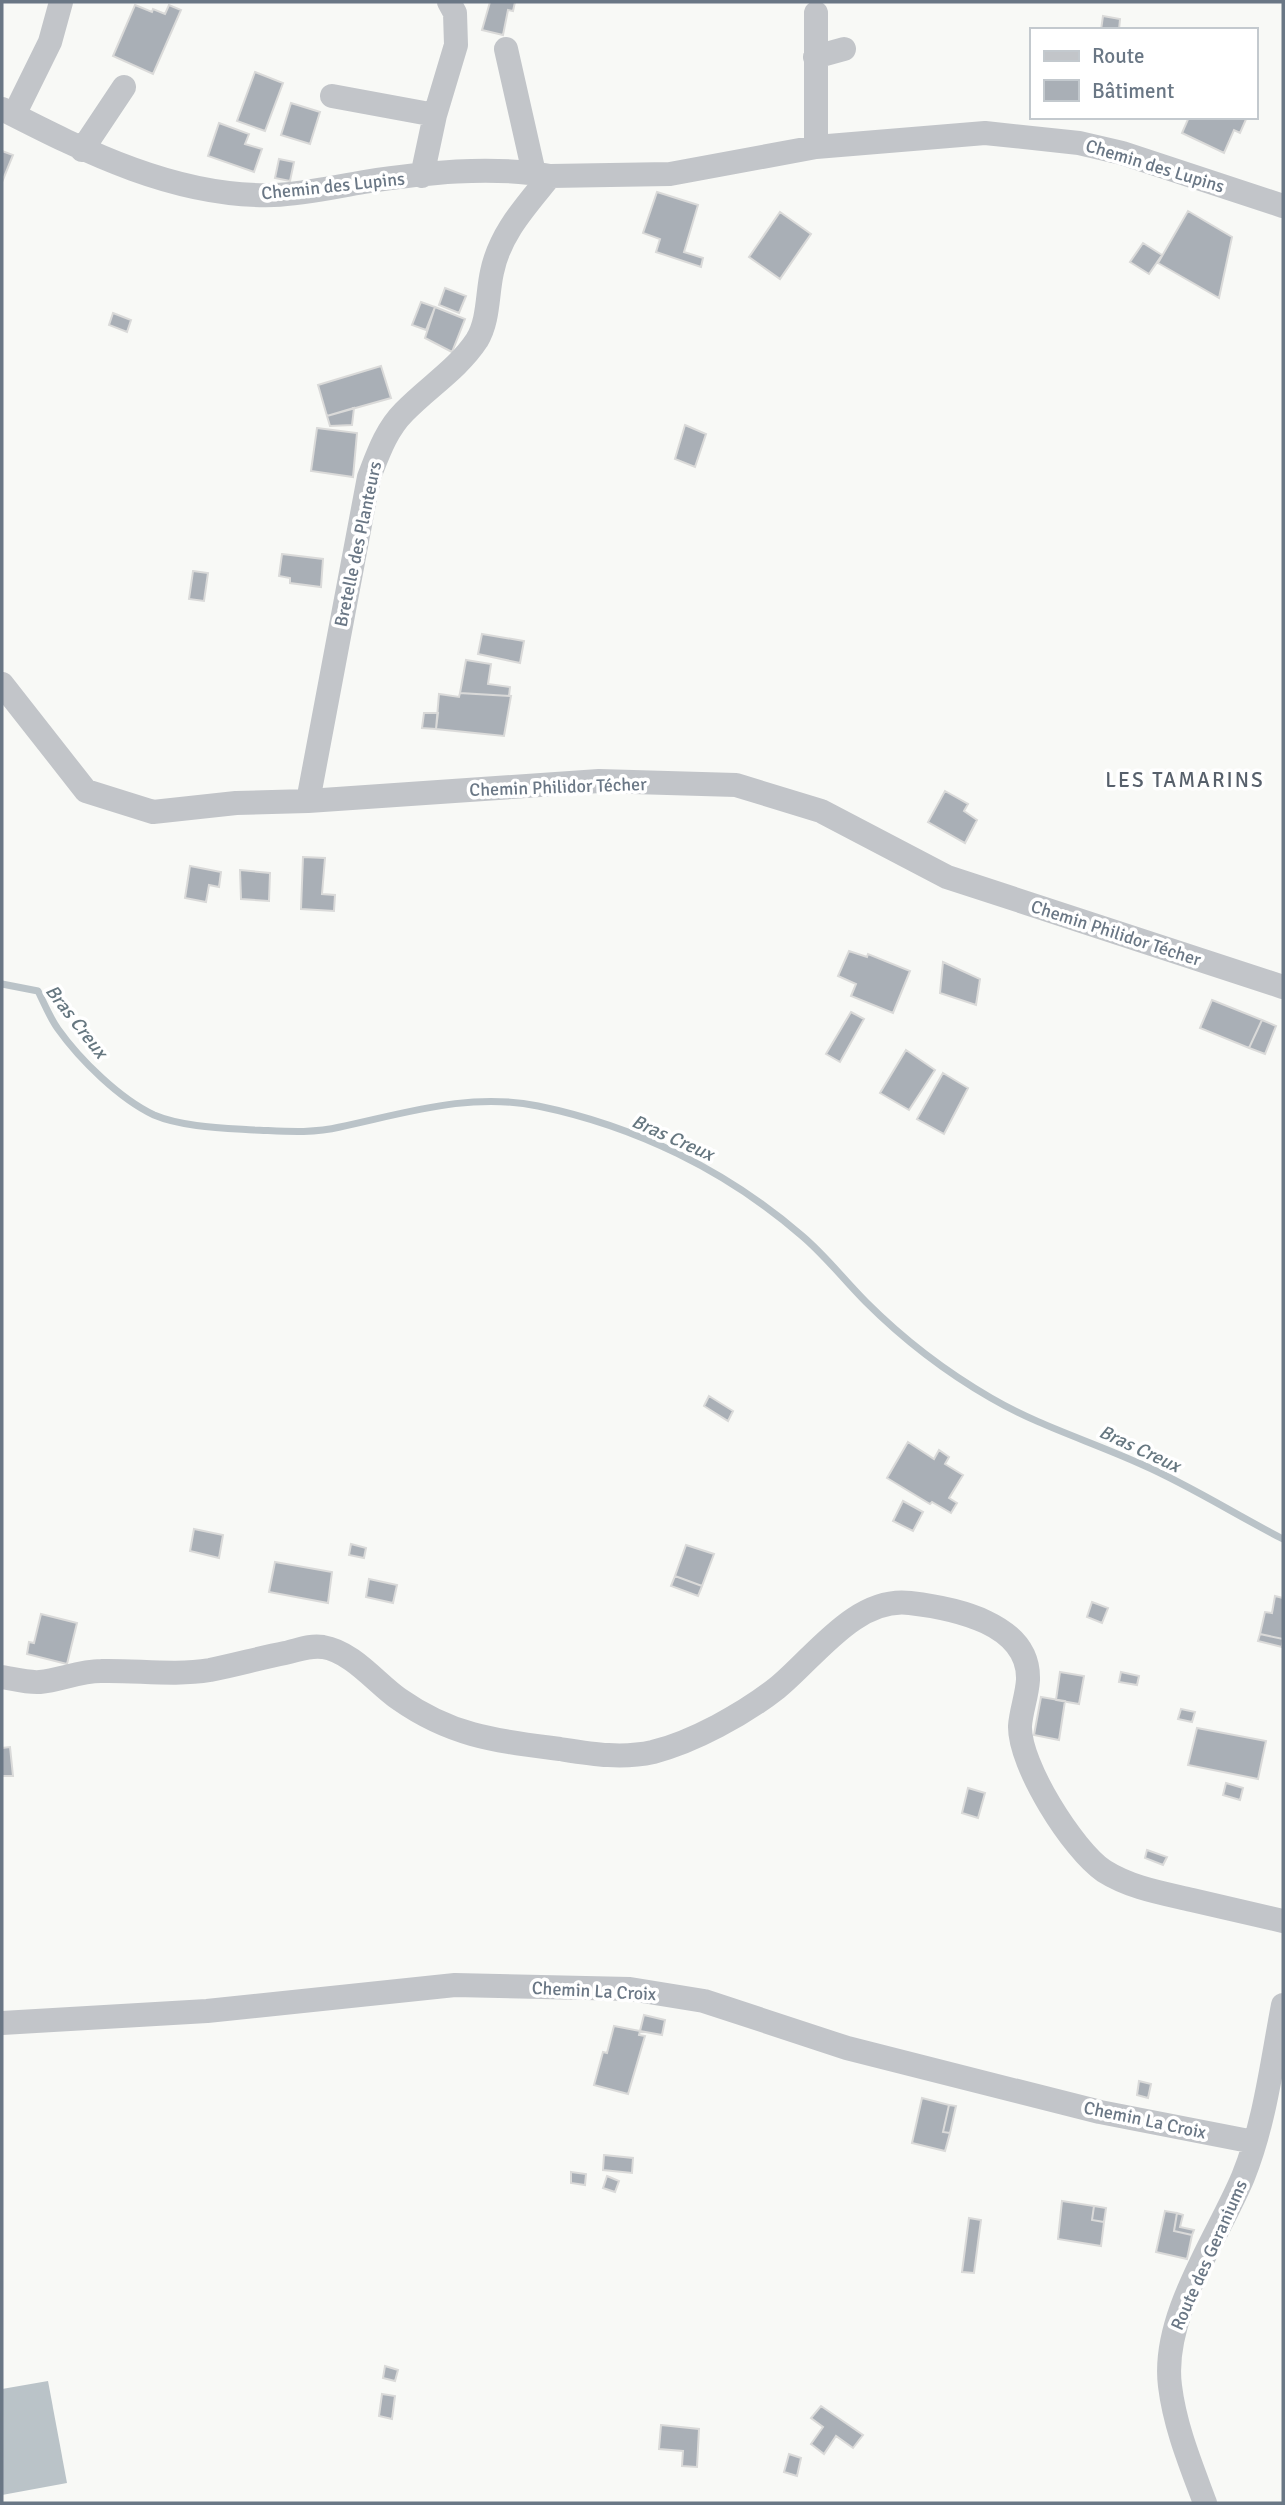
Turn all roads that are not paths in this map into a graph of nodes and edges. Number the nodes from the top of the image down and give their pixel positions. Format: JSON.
{"nodes":[{"id":1,"x":61,"y":2,"type":"edge"},
{"id":2,"x":449,"y":2,"type":"edge"},
{"id":3,"x":816,"y":13,"type":"dead end"},
{"id":4,"x":506,"y":49,"type":"dead end"},
{"id":5,"x":845,"y":49,"type":"dead end"},
{"id":6,"x":816,"y":57,"type":"junction"},
{"id":7,"x":124,"y":88,"type":"dead end"},
{"id":8,"x":332,"y":96,"type":"dead end"},
{"id":9,"x":8,"y":112,"type":"edge"},
{"id":10,"x":435,"y":115,"type":"junction"},
{"id":11,"x":816,"y":147,"type":"junction"},
{"id":12,"x":82,"y":150,"type":"junction"},
{"id":13,"x":542,"y":175,"type":"junction"},
{"id":14,"x":422,"y":176,"type":"junction"},
{"id":15,"x":1283,"y":206,"type":"edge"},
{"id":16,"x":2,"y":684,"type":"edge"},
{"id":17,"x":308,"y":801,"type":"junction"},
{"id":18,"x":1283,"y":987,"type":"edge"},
{"id":19,"x":2,"y":1676,"type":"edge"},
{"id":20,"x":1283,"y":1921,"type":"edge"},
{"id":21,"x":1283,"y":2005,"type":"edge"},
{"id":22,"x":2,"y":2023,"type":"edge"},
{"id":23,"x":1254,"y":2142,"type":"junction"},
{"id":24,"x":1205,"y":2503,"type":"edge"}],
"edges":[{"from":1,"to":9,"type":"street"},
{"from":2,"to":10,"type":"street","name":"Chemin des Lupins"},
{"from":3,"to":6,"type":"street"},
{"from":4,"to":13,"type":"street"},
{"from":5,"to":6,"type":"street"},
{"from":6,"to":11,"type":"street"},
{"from":7,"to":12,"type":"street"},
{"from":8,"to":10,"type":"street"},
{"from":9,"to":12,"type":"street","name":"Chemin des Lupins"},
{"from":10,"to":14,"type":"street","name":"Chemin des Lupins"},
{"from":11,"to":13,"type":"street","name":"Chemin des Lupins"},
{"from":11,"to":15,"type":"street","name":"Chemin des Lupins"},
{"from":12,"to":14,"type":"street","name":"Chemin des Lupins"},
{"from":13,"to":14,"type":"street","name":"Chemin des Lupins"},
{"from":13,"to":17,"type":"street","name":"Bretelle des Planteurs"},
{"from":16,"to":17,"type":"street","name":"Chemin Philidor Técher"},
{"from":17,"to":18,"type":"street","name":"Chemin Philidor Técher"},
{"from":19,"to":20,"type":"street"},
{"from":21,"to":23,"type":"street","name":"Route des Geraniums"},
{"from":22,"to":23,"type":"street","name":"Chemin La Croix"},
{"from":23,"to":24,"type":"street","name":"Route des Geraniums"}]}
